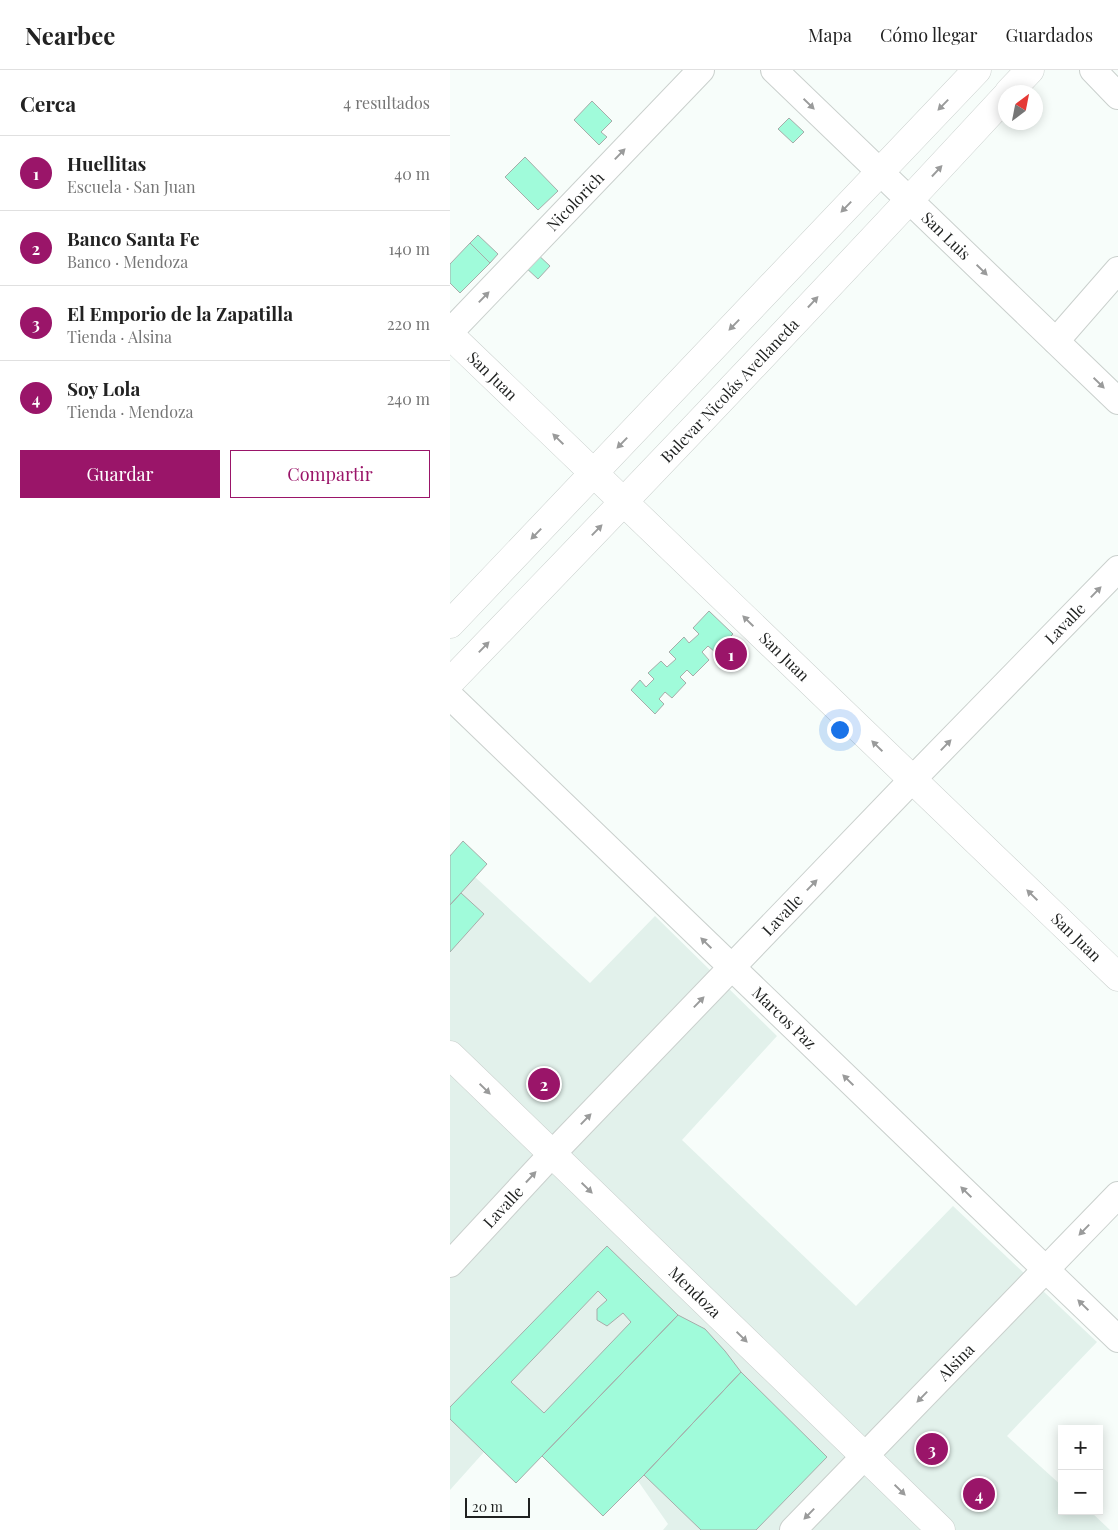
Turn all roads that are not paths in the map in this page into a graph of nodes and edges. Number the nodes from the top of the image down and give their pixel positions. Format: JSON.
{"nodes":[{"id":1,"x":701,"y":70,"type":"edge"},
{"id":2,"x":774,"y":70,"type":"edge"},
{"id":3,"x":976,"y":70,"type":"edge"},
{"id":4,"x":1030,"y":70,"type":"edge"},
{"id":5,"x":1093,"y":70,"type":"edge"},
{"id":6,"x":1016,"y":85,"type":"edge"},
{"id":7,"x":1118,"y":96,"type":"edge"},
{"id":8,"x":998,"y":105,"type":"edge"},
{"id":9,"x":880,"y":172,"type":"junction"},
{"id":10,"x":909,"y":200,"type":"junction"},
{"id":11,"x":1118,"y":270,"type":"edge"},
{"id":12,"x":450,"y":334,"type":"edge"},
{"id":13,"x":1056,"y":341,"type":"junction"},
{"id":14,"x":1118,"y":401,"type":"edge"},
{"id":15,"x":593,"y":473,"type":"junction"},
{"id":16,"x":624,"y":502,"type":"junction"},
{"id":17,"x":1118,"y":569,"type":"edge"},
{"id":18,"x":450,"y":624,"type":"edge"},
{"id":19,"x":450,"y":682,"type":"edge"},
{"id":20,"x":450,"y":696,"type":"edge"},
{"id":21,"x":912,"y":780,"type":"junction"},
{"id":22,"x":732,"y":968,"type":"junction"},
{"id":23,"x":1118,"y":977,"type":"edge"},
{"id":24,"x":450,"y":1055,"type":"edge"},
{"id":25,"x":552,"y":1154,"type":"junction"},
{"id":26,"x":1118,"y":1195,"type":"edge"},
{"id":27,"x":450,"y":1264,"type":"edge"},
{"id":28,"x":1046,"y":1269,"type":"junction"},
{"id":29,"x":1118,"y":1339,"type":"edge"},
{"id":30,"x":865,"y":1456,"type":"junction"},
{"id":31,"x":793,"y":1530,"type":"edge"},
{"id":32,"x":941,"y":1530,"type":"edge"}],
"edges":[{"from":12,"to":1,"type":"street","name":"Nicolorich","one_way":true},
{"from":2,"to":9,"type":"street","name":"San Luis","one_way":true},
{"from":3,"to":9,"type":"main road","one_way":true},
{"from":4,"to":6,"type":"main road"},
{"from":5,"to":7,"type":"street"},
{"from":10,"to":8,"type":"main road","name":"Bulevar Nicolás Avellaneda","one_way":true},
{"from":9,"to":10,"type":"street","name":"San Luis"},
{"from":9,"to":15,"type":"main road","one_way":true},
{"from":10,"to":13,"type":"street","name":"San Luis","one_way":true},
{"from":16,"to":10,"type":"main road","name":"Bulevar Nicolás Avellaneda","one_way":true},
{"from":11,"to":13,"type":"street"},
{"from":15,"to":12,"type":"main road","name":"San Juan","one_way":true},
{"from":13,"to":14,"type":"street","name":"San Luis","one_way":true},
{"from":15,"to":16,"type":"main road","name":"San Juan"},
{"from":15,"to":18,"type":"main road","one_way":true},
{"from":19,"to":16,"type":"main road","name":"Bulevar Nicolás Avellaneda","one_way":true},
{"from":21,"to":16,"type":"main road","name":"San Juan","one_way":true},
{"from":21,"to":17,"type":"street","name":"Lavalle","one_way":true},
{"from":22,"to":20,"type":"street","name":"Marcos Paz","one_way":true},
{"from":22,"to":21,"type":"street","name":"Lavalle","one_way":true},
{"from":23,"to":21,"type":"main road","name":"San Juan","one_way":true},
{"from":25,"to":22,"type":"street","name":"Lavalle","one_way":true},
{"from":28,"to":22,"type":"street","name":"Marcos Paz","one_way":true},
{"from":24,"to":25,"type":"main road","name":"Mendoza","one_way":true},
{"from":27,"to":25,"type":"street","name":"Lavalle","one_way":true},
{"from":25,"to":30,"type":"main road","name":"Mendoza","one_way":true},
{"from":26,"to":28,"type":"street","name":"Alsina","one_way":true},
{"from":29,"to":28,"type":"street","name":"Marcos Paz","one_way":true},
{"from":28,"to":30,"type":"street","name":"Alsina","one_way":true},
{"from":30,"to":31,"type":"street","name":"Alsina","one_way":true},
{"from":30,"to":32,"type":"main road","name":"Mendoza","one_way":true}]}
